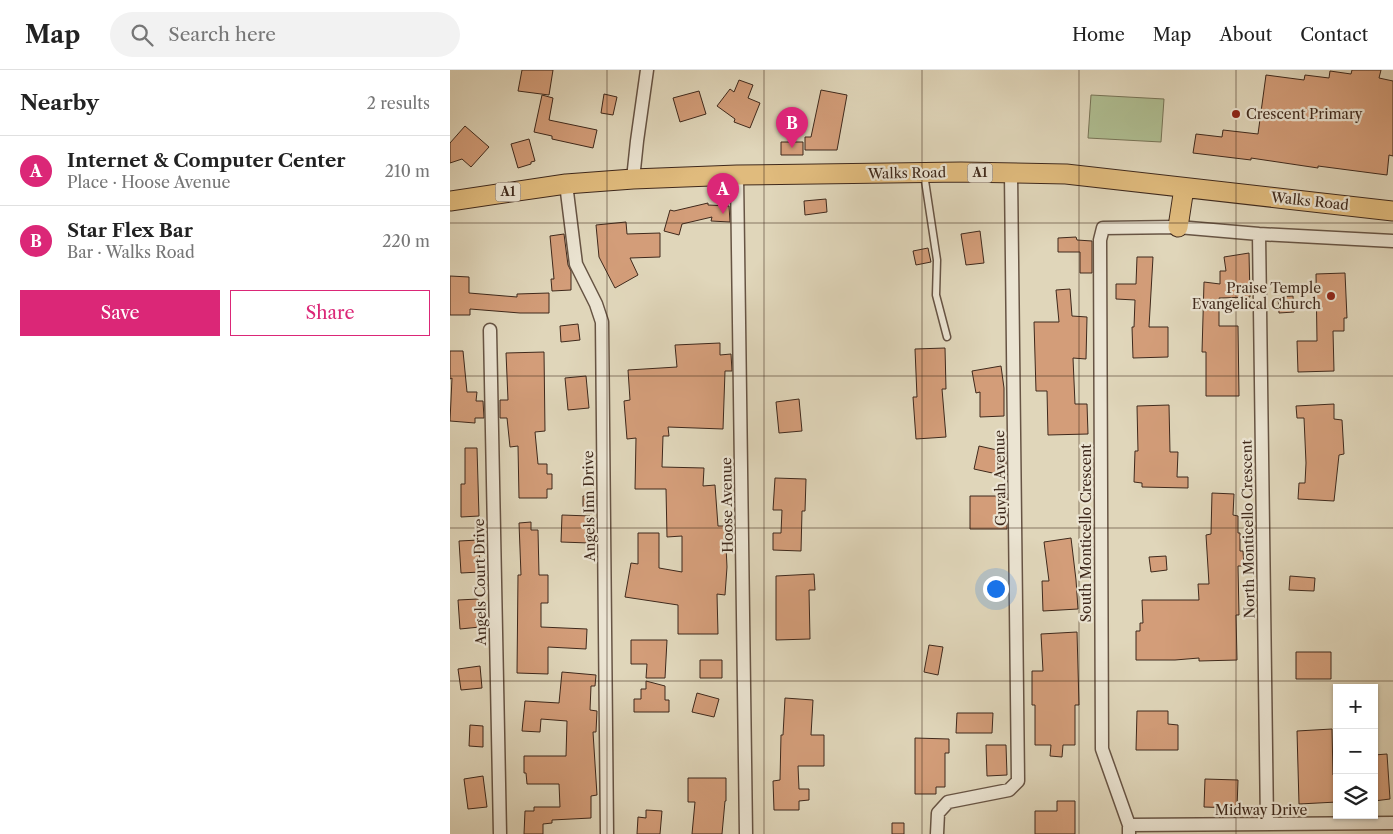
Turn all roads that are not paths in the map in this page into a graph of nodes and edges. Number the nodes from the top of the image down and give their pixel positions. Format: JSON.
{"nodes":[{"id":1,"x":648,"y":70,"type":"edge"},
{"id":2,"x":924,"y":173,"type":"junction"},
{"id":3,"x":1011,"y":174,"type":"junction"},
{"id":4,"x":737,"y":175,"type":"junction"},
{"id":5,"x":633,"y":179,"type":"junction"},
{"id":6,"x":566,"y":184,"type":"junction"},
{"id":7,"x":1184,"y":188,"type":"junction"},
{"id":8,"x":450,"y":202,"type":"edge"},
{"id":9,"x":1393,"y":211,"type":"edge"},
{"id":10,"x":1178,"y":227,"type":"junction"},
{"id":11,"x":1259,"y":234,"type":"junction"},
{"id":12,"x":1393,"y":241,"type":"edge"},
{"id":13,"x":490,"y":330,"type":"dead end"},
{"id":14,"x":947,"y":337,"type":"dead end"},
{"id":15,"x":1393,"y":823,"type":"edge"},
{"id":16,"x":1267,"y":824,"type":"junction"},
{"id":17,"x":1325,"y":829,"type":"edge"},
{"id":18,"x":1129,"y":830,"type":"edge"},
{"id":19,"x":500,"y":834,"type":"edge"},
{"id":20,"x":607,"y":834,"type":"edge"},
{"id":21,"x":746,"y":834,"type":"edge"},
{"id":22,"x":938,"y":834,"type":"edge"}],
"edges":[{"from":1,"to":5,"type":"street"},
{"from":2,"to":3,"type":"main road","name":"Walks Road","number":"A1"},
{"from":2,"to":4,"type":"main road","name":"Walks Road","number":"A1"},
{"from":2,"to":14,"type":"lane"},
{"from":3,"to":7,"type":"main road","name":"Walks Road","number":"A1"},
{"from":3,"to":22,"type":"street","name":"Guyah Avenue"},
{"from":4,"to":5,"type":"main road","name":"Walks Road","number":"A1"},
{"from":4,"to":21,"type":"street","name":"Hoose Avenue"},
{"from":5,"to":6,"type":"main road","name":"Walks Road","number":"A1"},
{"from":6,"to":8,"type":"main road","name":"Walks Road","number":"A1"},
{"from":6,"to":20,"type":"street","name":"Angels Inn Drive"},
{"from":7,"to":9,"type":"main road","name":"Walks Road","number":"A1"},
{"from":7,"to":10,"type":"main road"},
{"from":10,"to":11,"type":"street"},
{"from":10,"to":18,"type":"street","name":"South Monticello Crescent"},
{"from":11,"to":12,"type":"street"},
{"from":11,"to":16,"type":"street","name":"North Monticello Crescent"},
{"from":13,"to":19,"type":"street","name":"Angels Court Drive"},
{"from":15,"to":17,"type":"street","name":"Midway Drive"},
{"from":16,"to":17,"type":"street","name":"Midway Drive"},
{"from":16,"to":18,"type":"street","name":"Midway Drive"}]}
